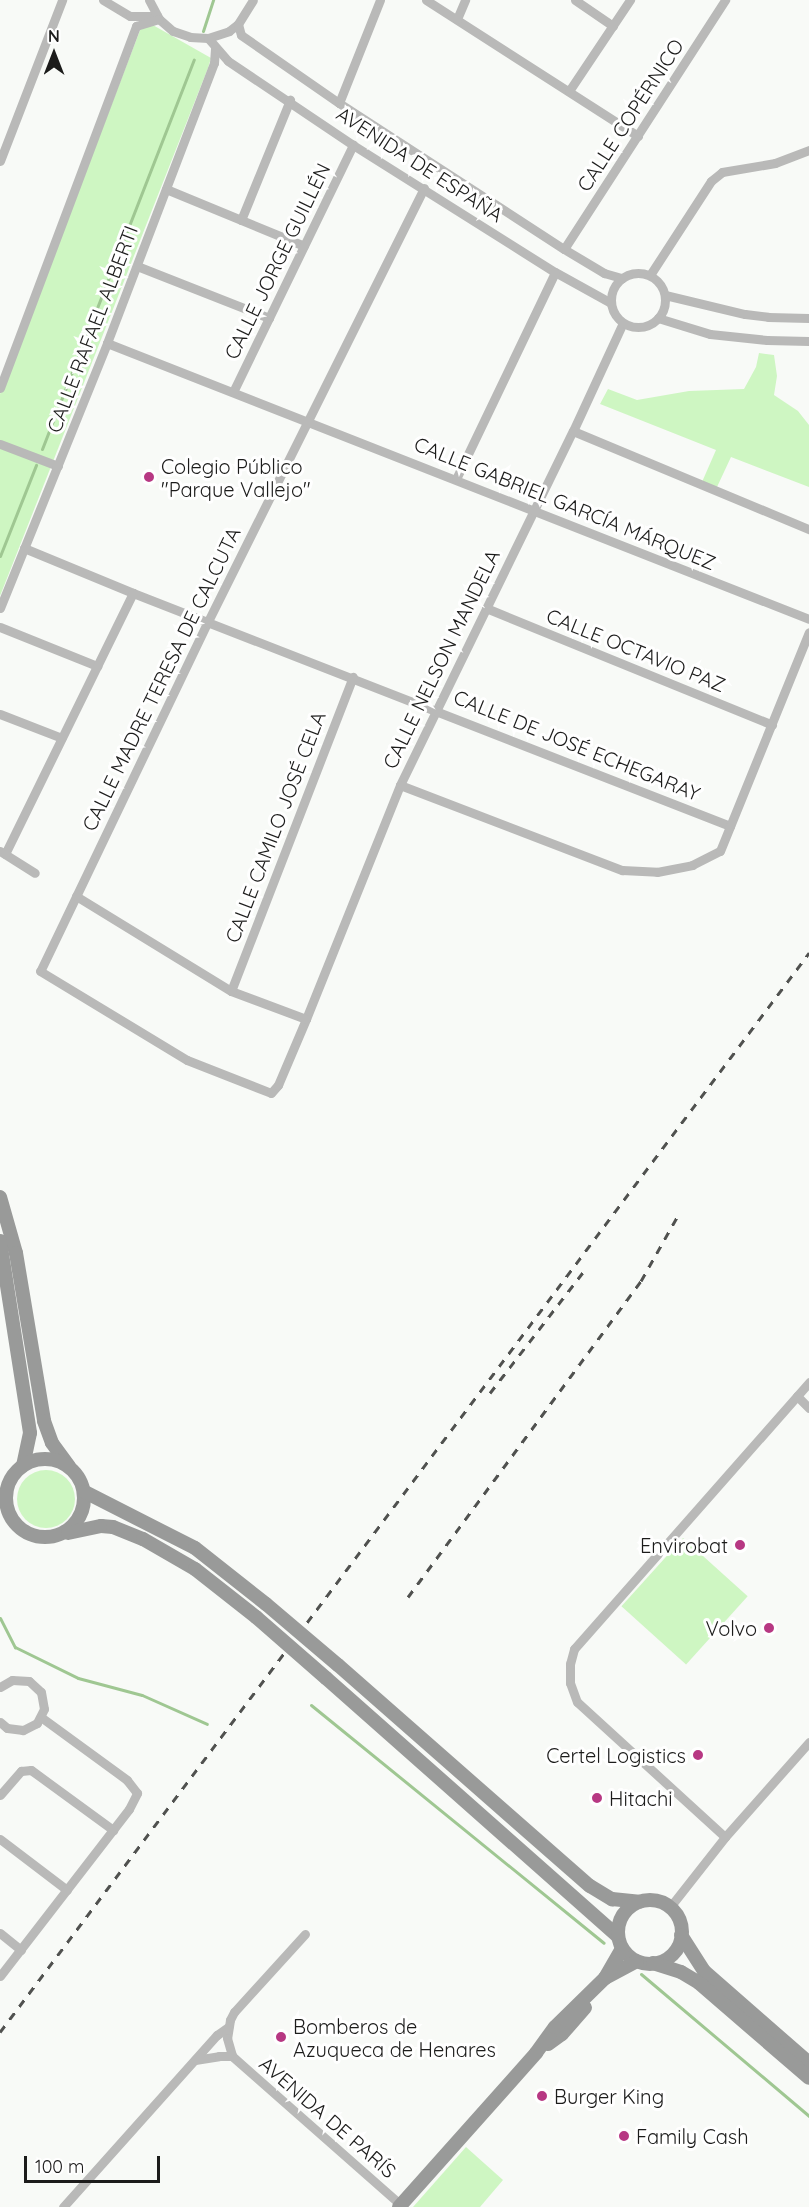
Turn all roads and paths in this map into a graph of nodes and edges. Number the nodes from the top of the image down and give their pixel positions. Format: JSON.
{"nodes":[{"id":1,"x":62,"y":0,"type":"edge"},
{"id":2,"x":103,"y":0,"type":"edge"},
{"id":3,"x":149,"y":0,"type":"edge"},
{"id":4,"x":253,"y":0,"type":"edge"},
{"id":5,"x":380,"y":0,"type":"edge"},
{"id":6,"x":426,"y":0,"type":"edge"},
{"id":7,"x":465,"y":0,"type":"edge"},
{"id":8,"x":574,"y":0,"type":"edge"},
{"id":9,"x":630,"y":0,"type":"edge"},
{"id":10,"x":725,"y":0,"type":"edge"},
{"id":11,"x":158,"y":18,"type":"junction"},
{"id":12,"x":457,"y":19,"type":"junction"},
{"id":13,"x":238,"y":24,"type":"junction"},
{"id":14,"x":613,"y":26,"type":"junction"},
{"id":15,"x":208,"y":38,"type":"junction"},
{"id":16,"x":215,"y":48,"type":"junction"},
{"id":17,"x":569,"y":92,"type":"junction"},
{"id":18,"x":290,"y":100,"type":"junction"},
{"id":19,"x":339,"y":104,"type":"junction"},
{"id":20,"x":638,"y":136,"type":"junction"},
{"id":21,"x":353,"y":145,"type":"junction"},
{"id":22,"x":809,"y":150,"type":"edge"},
{"id":23,"x":0,"y":161,"type":"edge"},
{"id":24,"x":423,"y":188,"type":"junction"},
{"id":25,"x":166,"y":189,"type":"junction"},
{"id":26,"x":241,"y":220,"type":"junction"},
{"id":27,"x":304,"y":246,"type":"junction"},
{"id":28,"x":564,"y":249,"type":"junction"},
{"id":29,"x":137,"y":266,"type":"junction"},
{"id":30,"x":555,"y":273,"type":"junction"},
{"id":31,"x":650,"y":275,"type":"junction"},
{"id":32,"x":622,"y":278,"type":"junction"},
{"id":33,"x":665,"y":295,"type":"junction"},
{"id":34,"x":611,"y":303,"type":"junction"},
{"id":35,"x":270,"y":318,"type":"junction"},
{"id":36,"x":658,"y":318,"type":"junction"},
{"id":37,"x":809,"y":318,"type":"edge"},
{"id":38,"x":623,"y":322,"type":"junction"},
{"id":39,"x":809,"y":341,"type":"edge"},
{"id":40,"x":107,"y":343,"type":"junction"},
{"id":41,"x":4,"y":365,"type":"edge"},
{"id":42,"x":0,"y":388,"type":"edge"},
{"id":43,"x":233,"y":392,"type":"junction"},
{"id":44,"x":308,"y":421,"type":"junction"},
{"id":45,"x":573,"y":431,"type":"junction"},
{"id":46,"x":0,"y":444,"type":"edge"},
{"id":47,"x":58,"y":466,"type":"junction"},
{"id":48,"x":456,"y":479,"type":"junction"},
{"id":49,"x":535,"y":511,"type":"junction"},
{"id":50,"x":809,"y":529,"type":"edge"},
{"id":51,"x":24,"y":548,"type":"junction"},
{"id":52,"x":133,"y":593,"type":"junction"},
{"id":53,"x":0,"y":608,"type":"edge"},
{"id":54,"x":486,"y":608,"type":"junction"},
{"id":55,"x":809,"y":619,"type":"edge"},
{"id":56,"x":208,"y":621,"type":"junction"},
{"id":57,"x":0,"y":627,"type":"edge"},
{"id":58,"x":809,"y":632,"type":"edge"},
{"id":59,"x":97,"y":666,"type":"junction"},
{"id":60,"x":353,"y":677,"type":"junction"},
{"id":61,"x":436,"y":709,"type":"junction"},
{"id":62,"x":0,"y":714,"type":"edge"},
{"id":63,"x":772,"y":725,"type":"junction"},
{"id":64,"x":62,"y":738,"type":"junction"},
{"id":65,"x":400,"y":785,"type":"junction"},
{"id":66,"x":730,"y":825,"type":"junction"},
{"id":67,"x":2,"y":852,"type":"edge"},
{"id":68,"x":35,"y":873,"type":"dead end"},
{"id":69,"x":76,"y":896,"type":"junction"},
{"id":70,"x":231,"y":991,"type":"junction"},
{"id":71,"x":306,"y":1018,"type":"junction"},
{"id":72,"x":0,"y":1197,"type":"edge"},
{"id":73,"x":0,"y":1241,"type":"edge"},
{"id":74,"x":809,"y":1383,"type":"edge"},
{"id":75,"x":797,"y":1396,"type":"junction"},
{"id":76,"x":809,"y":1408,"type":"edge"},
{"id":77,"x":23,"y":1465,"type":"junction"},
{"id":78,"x":69,"y":1466,"type":"junction"},
{"id":79,"x":6,"y":1481,"type":"edge"},
{"id":80,"x":85,"y":1492,"type":"junction"},
{"id":81,"x":5,"y":1513,"type":"edge"},
{"id":82,"x":60,"y":1535,"type":"junction"},
{"id":83,"x":0,"y":1687,"type":"edge"},
{"id":84,"x":42,"y":1717,"type":"junction"},
{"id":85,"x":0,"y":1723,"type":"edge"},
{"id":86,"x":809,"y":1742,"type":"edge"},
{"id":87,"x":0,"y":1795,"type":"edge"},
{"id":88,"x":113,"y":1830,"type":"junction"},
{"id":89,"x":725,"y":1837,"type":"junction"},
{"id":90,"x":0,"y":1839,"type":"edge"},
{"id":91,"x":68,"y":1890,"type":"junction"},
{"id":92,"x":639,"y":1902,"type":"junction"},
{"id":93,"x":670,"y":1908,"type":"junction"},
{"id":94,"x":0,"y":1934,"type":"edge"},
{"id":95,"x":305,"y":1934,"type":"dead end"},
{"id":96,"x":681,"y":1935,"type":"junction"},
{"id":97,"x":620,"y":1942,"type":"junction"},
{"id":98,"x":21,"y":1950,"type":"junction"},
{"id":99,"x":637,"y":1961,"type":"junction"},
{"id":100,"x":653,"y":1964,"type":"junction"},
{"id":101,"x":0,"y":1976,"type":"edge"},
{"id":102,"x":596,"y":1987,"type":"junction"},
{"id":103,"x":228,"y":2027,"type":"junction"},
{"id":104,"x":536,"y":2052,"type":"junction"},
{"id":105,"x":232,"y":2056,"type":"junction"},
{"id":106,"x":195,"y":2060,"type":"junction"},
{"id":107,"x":809,"y":2063,"type":"edge"},
{"id":108,"x":809,"y":2078,"type":"edge"},
{"id":109,"x":400,"y":2206,"type":"edge"},
{"id":110,"x":63,"y":2207,"type":"edge"}],
"edges":[{"from":1,"to":23,"type":"street"},
{"from":2,"to":11,"type":"street"},
{"from":3,"to":11,"type":"street"},
{"from":4,"to":13,"type":"street"},
{"from":5,"to":19,"type":"street"},
{"from":6,"to":12,"type":"street"},
{"from":7,"to":12,"type":"street"},
{"from":8,"to":14,"type":"street"},
{"from":9,"to":14,"type":"street"},
{"from":10,"to":20,"type":"street","name":"CALLE COPÉRNICO"},
{"from":11,"to":15,"type":"street"},
{"from":11,"to":41,"type":"street"},
{"from":12,"to":17,"type":"street"},
{"from":13,"to":15,"type":"street"},
{"from":13,"to":19,"type":"street","name":"AVENIDA DE ESPAÑA"},
{"from":14,"to":17,"type":"street"},
{"from":15,"to":16,"type":"street","name":"AVENIDA DE ESPAÑA"},
{"from":16,"to":18,"type":"street","name":"AVENIDA DE ESPAÑA"},
{"from":16,"to":25,"type":"street","name":"CALLE RAFAEL ALBERTI"},
{"from":17,"to":20,"type":"street"},
{"from":18,"to":21,"type":"street","name":"AVENIDA DE ESPAÑA"},
{"from":18,"to":26,"type":"street"},
{"from":19,"to":28,"type":"street","name":"AVENIDA DE ESPAÑA"},
{"from":20,"to":28,"type":"street","name":"CALLE COPÉRNICO"},
{"from":21,"to":24,"type":"street","name":"AVENIDA DE ESPAÑA"},
{"from":21,"to":27,"type":"street","name":"CALLE JORGE GUILLÉN"},
{"from":22,"to":31,"type":"street"},
{"from":24,"to":30,"type":"street","name":"AVENIDA DE ESPAÑA"},
{"from":24,"to":44,"type":"street","name":"CALLE MADRE TERESA DE CALCUTA"},
{"from":25,"to":26,"type":"street"},
{"from":25,"to":29,"type":"street","name":"CALLE RAFAEL ALBERTI"},
{"from":26,"to":27,"type":"street"},
{"from":27,"to":35,"type":"street","name":"CALLE JORGE GUILLÉN"},
{"from":28,"to":32,"type":"street","name":"AVENIDA DE ESPAÑA"},
{"from":29,"to":35,"type":"street"},
{"from":29,"to":40,"type":"street","name":"CALLE RAFAEL ALBERTI"},
{"from":30,"to":34,"type":"street","name":"AVENIDA DE ESPAÑA"},
{"from":30,"to":48,"type":"street"},
{"from":31,"to":32,"type":"street"},
{"from":31,"to":33,"type":"street"},
{"from":32,"to":34,"type":"street"},
{"from":33,"to":36,"type":"street"},
{"from":33,"to":37,"type":"street"},
{"from":34,"to":38,"type":"street"},
{"from":35,"to":43,"type":"street","name":"CALLE JORGE GUILLÉN"},
{"from":36,"to":38,"type":"street"},
{"from":36,"to":39,"type":"street"},
{"from":38,"to":45,"type":"street","name":"CALLE NELSON MANDELA"},
{"from":40,"to":43,"type":"street","name":"CALLE GABRIEL GARCÍA MÁRQUEZ"},
{"from":40,"to":47,"type":"street","name":"CALLE RAFAEL ALBERTI"},
{"from":41,"to":42,"type":"street"},
{"from":43,"to":44,"type":"street","name":"CALLE GABRIEL GARCÍA MÁRQUEZ"},
{"from":44,"to":48,"type":"street","name":"CALLE GABRIEL GARCÍA MÁRQUEZ"},
{"from":44,"to":56,"type":"street","name":"CALLE MADRE TERESA DE CALCUTA"},
{"from":45,"to":49,"type":"street","name":"CALLE NELSON MANDELA"},
{"from":45,"to":50,"type":"street"},
{"from":46,"to":47,"type":"street"},
{"from":47,"to":51,"type":"street","name":"CALLE RAFAEL ALBERTI"},
{"from":48,"to":49,"type":"street","name":"CALLE GABRIEL GARCÍA MÁRQUEZ"},
{"from":49,"to":54,"type":"street","name":"CALLE NELSON MANDELA"},
{"from":49,"to":55,"type":"street","name":"CALLE GABRIEL GARCÍA MÁRQUEZ"},
{"from":51,"to":52,"type":"street","name":"CALLE DE JOSÉ ECHEGARAY"},
{"from":51,"to":53,"type":"street","name":"CALLE RAFAEL ALBERTI"},
{"from":52,"to":56,"type":"street","name":"CALLE DE JOSÉ ECHEGARAY"},
{"from":52,"to":59,"type":"street"},
{"from":54,"to":61,"type":"street","name":"CALLE NELSON MANDELA"},
{"from":54,"to":63,"type":"street","name":"CALLE OCTAVIO PAZ"},
{"from":56,"to":60,"type":"street","name":"CALLE DE JOSÉ ECHEGARAY"},
{"from":56,"to":69,"type":"street","name":"CALLE MADRE TERESA DE CALCUTA"},
{"from":57,"to":59,"type":"street"},
{"from":58,"to":63,"type":"street"},
{"from":59,"to":64,"type":"street"},
{"from":60,"to":61,"type":"street","name":"CALLE DE JOSÉ ECHEGARAY"},
{"from":60,"to":70,"type":"street","name":"CALLE CAMILO JOSÉ CELA"},
{"from":61,"to":65,"type":"street","name":"CALLE NELSON MANDELA"},
{"from":61,"to":66,"type":"street","name":"CALLE DE JOSÉ ECHEGARAY"},
{"from":62,"to":64,"type":"street"},
{"from":63,"to":66,"type":"street"},
{"from":64,"to":67,"type":"street"},
{"from":65,"to":66,"type":"street"},
{"from":65,"to":71,"type":"street","name":"CALLE NELSON MANDELA"},
{"from":67,"to":68,"type":"street"},
{"from":69,"to":70,"type":"street"},
{"from":69,"to":71,"type":"street","name":"CALLE MADRE TERESA DE CALCUTA"},
{"from":70,"to":71,"type":"street"},
{"from":72,"to":78,"type":"main road"},
{"from":73,"to":77,"type":"main road"},
{"from":74,"to":75,"type":"street"},
{"from":75,"to":76,"type":"street"},
{"from":75,"to":89,"type":"street"},
{"from":77,"to":78,"type":"main road"},
{"from":77,"to":79,"type":"main road"},
{"from":78,"to":80,"type":"main road"},
{"from":79,"to":81,"type":"main road"},
{"from":80,"to":82,"type":"main road"},
{"from":80,"to":92,"type":"main road","bridge":true},
{"from":81,"to":82,"type":"main road"},
{"from":82,"to":97,"type":"main road","bridge":true},
{"from":83,"to":84,"type":"street"},
{"from":84,"to":85,"type":"street"},
{"from":84,"to":88,"type":"street"},
{"from":86,"to":89,"type":"street"},
{"from":87,"to":88,"type":"street"},
{"from":88,"to":91,"type":"street"},
{"from":89,"to":93,"type":"street"},
{"from":90,"to":91,"type":"street"},
{"from":91,"to":98,"type":"street"},
{"from":92,"to":93,"type":"main road"},
{"from":92,"to":97,"type":"main road"},
{"from":93,"to":96,"type":"main road"},
{"from":94,"to":98,"type":"street"},
{"from":95,"to":103,"type":"street"},
{"from":96,"to":100,"type":"main road"},
{"from":96,"to":107,"type":"main road"},
{"from":97,"to":99,"type":"main road"},
{"from":97,"to":102,"type":"main road"},
{"from":98,"to":101,"type":"street"},
{"from":99,"to":100,"type":"main road"},
{"from":99,"to":102,"type":"main road"},
{"from":100,"to":108,"type":"main road"},
{"from":102,"to":104,"type":"main road"},
{"from":102,"to":104,"type":"main road"},
{"from":103,"to":105,"type":"street","name":"AVENIDA DE PARÍS"},
{"from":103,"to":106,"type":"street"},
{"from":104,"to":109,"type":"main road"},
{"from":105,"to":106,"type":"street","name":"AVENIDA DE PARÍS"},
{"from":105,"to":109,"type":"street","name":"AVENIDA DE PARÍS"},
{"from":106,"to":110,"type":"street"}]}
